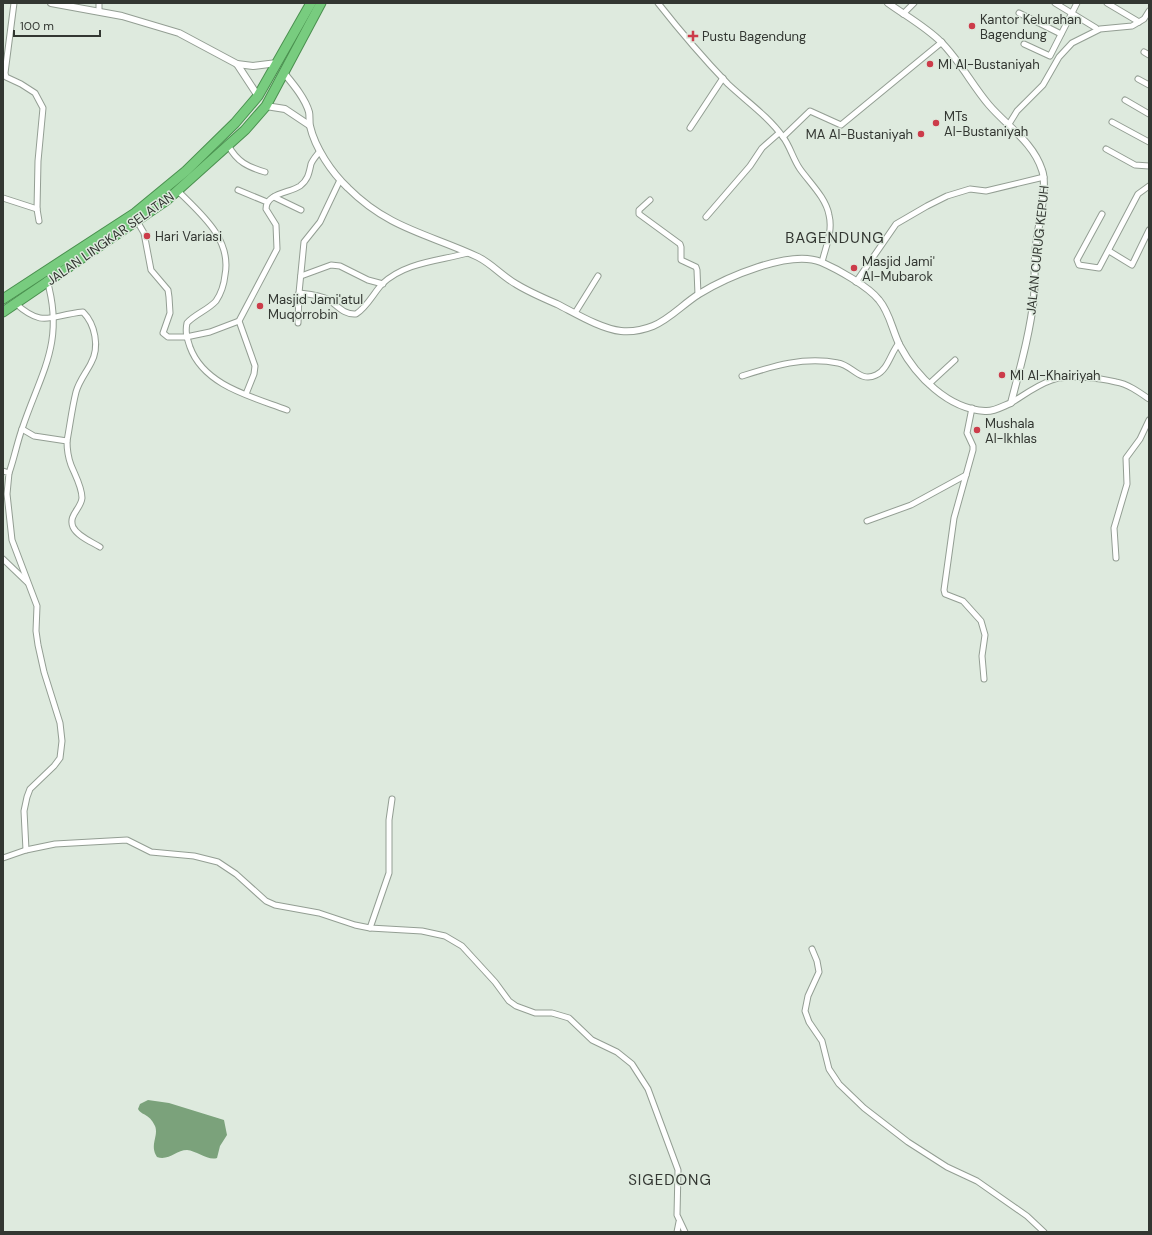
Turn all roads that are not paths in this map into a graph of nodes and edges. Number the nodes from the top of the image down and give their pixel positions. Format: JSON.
{"nodes":[{"id":1,"x":14,"y":3,"type":"edge"},
{"id":2,"x":51,"y":3,"type":"edge"},
{"id":3,"x":99,"y":3,"type":"edge"},
{"id":4,"x":311,"y":3,"type":"edge"},
{"id":5,"x":321,"y":3,"type":"edge"},
{"id":6,"x":658,"y":3,"type":"edge"},
{"id":7,"x":888,"y":3,"type":"edge"},
{"id":8,"x":914,"y":3,"type":"edge"},
{"id":9,"x":1055,"y":3,"type":"edge"},
{"id":10,"x":1077,"y":3,"type":"edge"},
{"id":11,"x":1107,"y":3,"type":"edge"},
{"id":12,"x":99,"y":11,"type":"junction"},
{"id":13,"x":1149,"y":11,"type":"edge"},
{"id":14,"x":1019,"y":12,"type":"dead end"},
{"id":15,"x":1072,"y":13,"type":"junction"},
{"id":16,"x":903,"y":14,"type":"junction"},
{"id":17,"x":1139,"y":22,"type":"junction"},
{"id":18,"x":1096,"y":28,"type":"dead end"},
{"id":19,"x":1061,"y":34,"type":"junction"},
{"id":20,"x":942,"y":42,"type":"junction"},
{"id":21,"x":1024,"y":44,"type":"dead end"},
{"id":22,"x":277,"y":63,"type":"junction"},
{"id":23,"x":238,"y":64,"type":"junction"},
{"id":24,"x":4,"y":73,"type":"edge"},
{"id":25,"x":284,"y":73,"type":"junction"},
{"id":26,"x":723,"y":78,"type":"junction"},
{"id":27,"x":1138,"y":79,"type":"dead end"},
{"id":28,"x":1149,"y":85,"type":"edge"},
{"id":29,"x":258,"y":96,"type":"junction"},
{"id":30,"x":1125,"y":100,"type":"dead end"},
{"id":31,"x":266,"y":106,"type":"junction"},
{"id":32,"x":1149,"y":114,"type":"edge"},
{"id":33,"x":1112,"y":122,"type":"dead end"},
{"id":34,"x":1009,"y":124,"type":"junction"},
{"id":35,"x":309,"y":125,"type":"junction"},
{"id":36,"x":690,"y":128,"type":"dead end"},
{"id":37,"x":781,"y":135,"type":"junction"},
{"id":38,"x":1149,"y":142,"type":"edge"},
{"id":39,"x":228,"y":145,"type":"junction"},
{"id":40,"x":1106,"y":149,"type":"dead end"},
{"id":41,"x":320,"y":151,"type":"junction"},
{"id":42,"x":1149,"y":166,"type":"edge"},
{"id":43,"x":265,"y":172,"type":"dead end"},
{"id":44,"x":1044,"y":177,"type":"junction"},
{"id":45,"x":340,"y":180,"type":"junction"},
{"id":46,"x":1149,"y":186,"type":"edge"},
{"id":47,"x":238,"y":190,"type":"dead end"},
{"id":48,"x":161,"y":191,"type":"junction"},
{"id":49,"x":178,"y":191,"type":"junction"},
{"id":50,"x":273,"y":197,"type":"junction"},
{"id":51,"x":3,"y":198,"type":"edge"},
{"id":52,"x":167,"y":200,"type":"junction"},
{"id":53,"x":650,"y":200,"type":"dead end"},
{"id":54,"x":267,"y":202,"type":"junction"},
{"id":55,"x":37,"y":209,"type":"junction"},
{"id":56,"x":301,"y":210,"type":"dead end"},
{"id":57,"x":1102,"y":214,"type":"dead end"},
{"id":58,"x":706,"y":217,"type":"dead end"},
{"id":59,"x":39,"y":221,"type":"dead end"},
{"id":60,"x":137,"y":222,"type":"junction"},
{"id":61,"x":1149,"y":230,"type":"edge"},
{"id":62,"x":1109,"y":251,"type":"junction"},
{"id":63,"x":468,"y":253,"type":"junction"},
{"id":64,"x":822,"y":262,"type":"junction"},
{"id":65,"x":302,"y":276,"type":"junction"},
{"id":66,"x":598,"y":276,"type":"dead end"},
{"id":67,"x":47,"y":280,"type":"junction"},
{"id":68,"x":856,"y":282,"type":"junction"},
{"id":69,"x":383,"y":284,"type":"junction"},
{"id":70,"x":299,"y":293,"type":"junction"},
{"id":71,"x":698,"y":295,"type":"junction"},
{"id":72,"x":3,"y":298,"type":"edge"},
{"id":73,"x":15,"y":303,"type":"junction"},
{"id":74,"x":3,"y":312,"type":"edge"},
{"id":75,"x":574,"y":313,"type":"junction"},
{"id":76,"x":54,"y":318,"type":"junction"},
{"id":77,"x":239,"y":320,"type":"junction"},
{"id":78,"x":298,"y":323,"type":"dead end"},
{"id":79,"x":186,"y":337,"type":"junction"},
{"id":80,"x":899,"y":343,"type":"junction"},
{"id":81,"x":955,"y":360,"type":"dead end"},
{"id":82,"x":742,"y":376,"type":"dead end"},
{"id":83,"x":929,"y":384,"type":"junction"},
{"id":84,"x":246,"y":394,"type":"junction"},
{"id":85,"x":1149,"y":399,"type":"edge"},
{"id":86,"x":1011,"y":403,"type":"junction"},
{"id":87,"x":972,"y":408,"type":"junction"},
{"id":88,"x":287,"y":410,"type":"dead end"},
{"id":89,"x":1149,"y":420,"type":"edge"},
{"id":90,"x":22,"y":429,"type":"junction"},
{"id":91,"x":67,"y":441,"type":"junction"},
{"id":92,"x":3,"y":471,"type":"edge"},
{"id":93,"x":9,"y":473,"type":"junction"},
{"id":94,"x":966,"y":474,"type":"junction"},
{"id":95,"x":868,"y":521,"type":"dead end"},
{"id":96,"x":100,"y":548,"type":"dead end"},
{"id":97,"x":1116,"y":558,"type":"dead end"},
{"id":98,"x":3,"y":559,"type":"edge"},
{"id":99,"x":29,"y":583,"type":"junction"},
{"id":100,"x":984,"y":679,"type":"dead end"},
{"id":101,"x":392,"y":799,"type":"dead end"},
{"id":102,"x":26,"y":850,"type":"junction"},
{"id":103,"x":3,"y":858,"type":"edge"},
{"id":104,"x":370,"y":928,"type":"junction"},
{"id":105,"x":812,"y":949,"type":"dead end"},
{"id":106,"x":679,"y":1221,"type":"junction"},
{"id":107,"x":677,"y":1232,"type":"edge"},
{"id":108,"x":686,"y":1232,"type":"edge"},
{"id":109,"x":1044,"y":1232,"type":"edge"}],
"edges":[{"from":1,"to":24,"type":"street"},
{"from":2,"to":12,"type":"street"},
{"from":3,"to":12,"type":"street"},
{"from":4,"to":22,"type":"highway","name":"JALAN LINGKAR SELATAN"},
{"from":5,"to":25,"type":"highway","name":"JALAN LINGKAR SELATAN"},
{"from":6,"to":26,"type":"street"},
{"from":7,"to":16,"type":"street","name":"JALAN CURUG KEPUH"},
{"from":8,"to":16,"type":"street"},
{"from":9,"to":15,"type":"street"},
{"from":10,"to":15,"type":"street"},
{"from":11,"to":17,"type":"street"},
{"from":12,"to":23,"type":"street"},
{"from":13,"to":17,"type":"street"},
{"from":14,"to":19,"type":"street"},
{"from":15,"to":18,"type":"street"},
{"from":15,"to":19,"type":"street"},
{"from":16,"to":20,"type":"street","name":"JALAN CURUG KEPUH"},
{"from":17,"to":34,"type":"street"},
{"from":19,"to":21,"type":"street"},
{"from":20,"to":34,"type":"street","name":"JALAN CURUG KEPUH"},
{"from":20,"to":37,"type":"street"},
{"from":22,"to":23,"type":"street"},
{"from":22,"to":29,"type":"highway","name":"JALAN LINGKAR SELATAN"},
{"from":23,"to":29,"type":"street"},
{"from":24,"to":55,"type":"street"},
{"from":25,"to":31,"type":"highway","name":"JALAN LINGKAR SELATAN"},
{"from":25,"to":35,"type":"street"},
{"from":26,"to":36,"type":"street"},
{"from":26,"to":37,"type":"street"},
{"from":27,"to":28,"type":"street"},
{"from":29,"to":48,"type":"highway","name":"JALAN LINGKAR SELATAN"},
{"from":30,"to":32,"type":"street"},
{"from":31,"to":35,"type":"street"},
{"from":31,"to":39,"type":"highway","name":"JALAN LINGKAR SELATAN"},
{"from":33,"to":38,"type":"street"},
{"from":34,"to":44,"type":"street","name":"JALAN CURUG KEPUH"},
{"from":35,"to":41,"type":"street"},
{"from":37,"to":58,"type":"street"},
{"from":37,"to":64,"type":"street"},
{"from":39,"to":43,"type":"street"},
{"from":39,"to":49,"type":"highway","name":"JALAN LINGKAR SELATAN"},
{"from":40,"to":42,"type":"street"},
{"from":41,"to":45,"type":"street"},
{"from":41,"to":50,"type":"street"},
{"from":44,"to":68,"type":"street"},
{"from":44,"to":86,"type":"street","name":"JALAN CURUG KEPUH"},
{"from":45,"to":63,"type":"street"},
{"from":45,"to":65,"type":"street"},
{"from":46,"to":62,"type":"street"},
{"from":47,"to":54,"type":"street"},
{"from":48,"to":52,"type":"highway"},
{"from":48,"to":72,"type":"highway","name":"JALAN LINGKAR SELATAN"},
{"from":49,"to":52,"type":"highway","name":"JALAN LINGKAR SELATAN"},
{"from":49,"to":79,"type":"street"},
{"from":50,"to":54,"type":"street"},
{"from":50,"to":56,"type":"street"},
{"from":51,"to":55,"type":"street"},
{"from":52,"to":60,"type":"highway","name":"JALAN LINGKAR SELATAN"},
{"from":53,"to":71,"type":"street"},
{"from":54,"to":77,"type":"street"},
{"from":55,"to":59,"type":"street"},
{"from":57,"to":62,"type":"street"},
{"from":60,"to":67,"type":"highway","name":"JALAN LINGKAR SELATAN"},
{"from":60,"to":79,"type":"street"},
{"from":61,"to":62,"type":"street"},
{"from":63,"to":69,"type":"street"},
{"from":63,"to":75,"type":"street"},
{"from":64,"to":68,"type":"street"},
{"from":64,"to":71,"type":"street"},
{"from":65,"to":69,"type":"street"},
{"from":65,"to":70,"type":"street"},
{"from":66,"to":75,"type":"street"},
{"from":67,"to":73,"type":"highway","name":"JALAN LINGKAR SELATAN"},
{"from":67,"to":76,"type":"street"},
{"from":68,"to":80,"type":"street"},
{"from":69,"to":70,"type":"street"},
{"from":70,"to":78,"type":"street"},
{"from":71,"to":75,"type":"street"},
{"from":73,"to":74,"type":"highway","name":"JALAN LINGKAR SELATAN"},
{"from":73,"to":76,"type":"street"},
{"from":76,"to":90,"type":"street"},
{"from":76,"to":91,"type":"street"},
{"from":77,"to":79,"type":"street"},
{"from":77,"to":84,"type":"street"},
{"from":79,"to":84,"type":"street"},
{"from":80,"to":82,"type":"street"},
{"from":80,"to":83,"type":"street"},
{"from":81,"to":83,"type":"street"},
{"from":83,"to":87,"type":"street"},
{"from":84,"to":88,"type":"street"},
{"from":85,"to":86,"type":"street"},
{"from":86,"to":87,"type":"street"},
{"from":87,"to":94,"type":"street"},
{"from":89,"to":97,"type":"street"},
{"from":90,"to":91,"type":"street"},
{"from":90,"to":93,"type":"street"},
{"from":91,"to":96,"type":"street"},
{"from":92,"to":93,"type":"street"},
{"from":93,"to":99,"type":"street"},
{"from":94,"to":95,"type":"street"},
{"from":94,"to":100,"type":"street"},
{"from":98,"to":99,"type":"street"},
{"from":99,"to":102,"type":"street"},
{"from":101,"to":104,"type":"street"},
{"from":102,"to":103,"type":"street"},
{"from":102,"to":104,"type":"street"},
{"from":104,"to":106,"type":"street"},
{"from":105,"to":109,"type":"street"},
{"from":106,"to":107,"type":"street"},
{"from":106,"to":108,"type":"street"}]}
